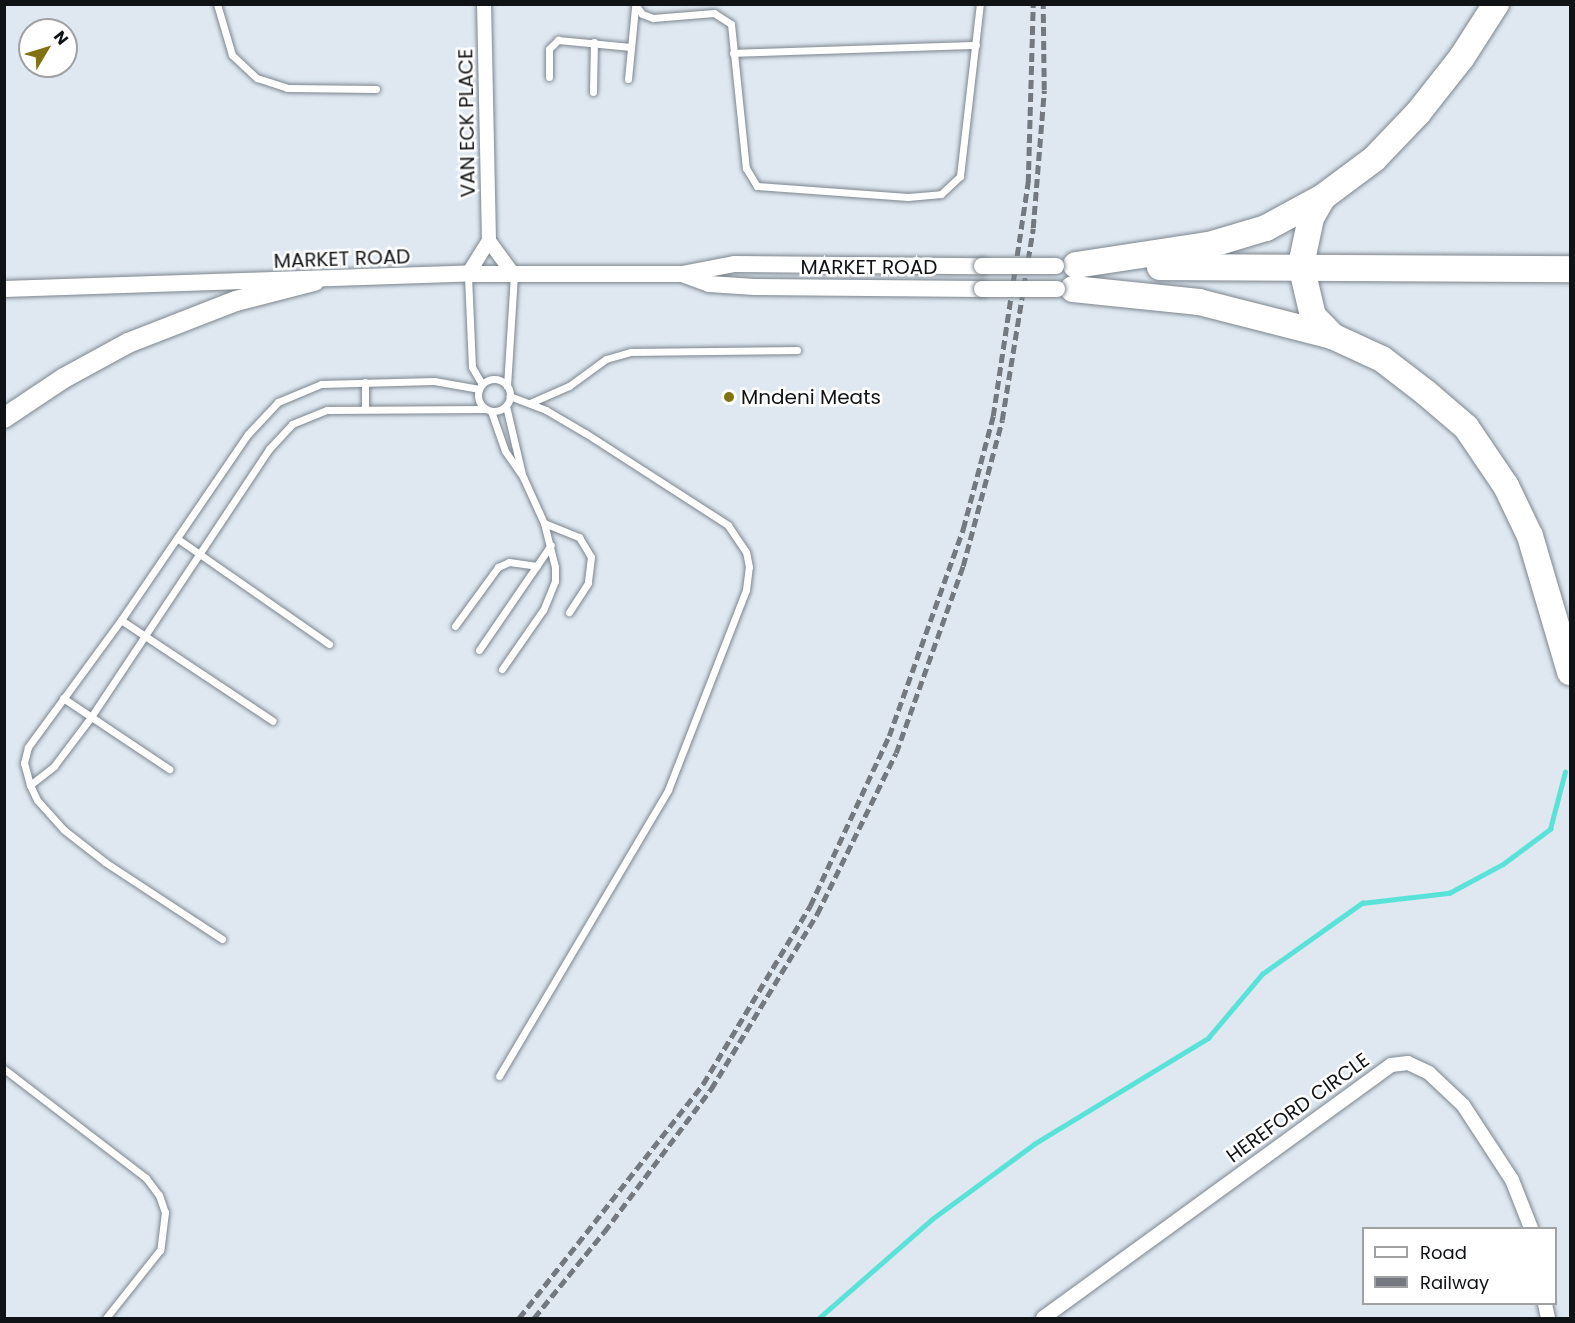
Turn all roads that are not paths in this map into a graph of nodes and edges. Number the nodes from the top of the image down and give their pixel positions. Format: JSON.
{"nodes":[{"id":1,"x":217,"y":4,"type":"edge"},
{"id":2,"x":484,"y":4,"type":"edge"},
{"id":3,"x":980,"y":4,"type":"edge"},
{"id":4,"x":1496,"y":4,"type":"edge"},
{"id":5,"x":635,"y":6,"type":"edge"},
{"id":6,"x":594,"y":42,"type":"junction"},
{"id":7,"x":976,"y":45,"type":"junction"},
{"id":8,"x":631,"y":46,"type":"junction"},
{"id":9,"x":734,"y":53,"type":"junction"},
{"id":10,"x":549,"y":77,"type":"dead end"},
{"id":11,"x":628,"y":79,"type":"dead end"},
{"id":12,"x":376,"y":88,"type":"dead end"},
{"id":13,"x":593,"y":92,"type":"dead end"},
{"id":14,"x":1323,"y":197,"type":"junction"},
{"id":15,"x":489,"y":241,"type":"junction"},
{"id":16,"x":682,"y":273,"type":"junction"},
{"id":17,"x":1301,"y":273,"type":"junction"},
{"id":18,"x":468,"y":274,"type":"junction"},
{"id":19,"x":514,"y":275,"type":"junction"},
{"id":20,"x":1568,"y":275,"type":"edge"},
{"id":21,"x":1065,"y":277,"type":"junction"},
{"id":22,"x":314,"y":282,"type":"junction"},
{"id":23,"x":4,"y":289,"type":"edge"},
{"id":24,"x":1332,"y":336,"type":"junction"},
{"id":25,"x":797,"y":350,"type":"dead end"},
{"id":26,"x":365,"y":382,"type":"junction"},
{"id":27,"x":507,"y":386,"type":"junction"},
{"id":28,"x":480,"y":387,"type":"junction"},
{"id":29,"x":510,"y":396,"type":"junction"},
{"id":30,"x":530,"y":403,"type":"junction"},
{"id":31,"x":506,"y":406,"type":"junction"},
{"id":32,"x":365,"y":408,"type":"junction"},
{"id":33,"x":488,"y":410,"type":"junction"},
{"id":34,"x":4,"y":418,"type":"edge"},
{"id":35,"x":522,"y":477,"type":"junction"},
{"id":36,"x":544,"y":523,"type":"junction"},
{"id":37,"x":178,"y":539,"type":"junction"},
{"id":38,"x":551,"y":546,"type":"junction"},
{"id":39,"x":201,"y":554,"type":"junction"},
{"id":40,"x":537,"y":566,"type":"junction"},
{"id":41,"x":569,"y":612,"type":"dead end"},
{"id":42,"x":122,"y":620,"type":"junction"},
{"id":43,"x":455,"y":626,"type":"dead end"},
{"id":44,"x":147,"y":639,"type":"junction"},
{"id":45,"x":329,"y":644,"type":"dead end"},
{"id":46,"x":479,"y":650,"type":"dead end"},
{"id":47,"x":502,"y":669,"type":"dead end"},
{"id":48,"x":1570,"y":672,"type":"edge"},
{"id":49,"x":63,"y":698,"type":"junction"},
{"id":50,"x":91,"y":717,"type":"junction"},
{"id":51,"x":273,"y":721,"type":"dead end"},
{"id":52,"x":168,"y":769,"type":"dead end"},
{"id":53,"x":30,"y":785,"type":"junction"},
{"id":54,"x":222,"y":939,"type":"dead end"},
{"id":55,"x":4,"y":1069,"type":"edge"},
{"id":56,"x":499,"y":1076,"type":"dead end"},
{"id":57,"x":1531,"y":1227,"type":"edge"},
{"id":58,"x":106,"y":1318,"type":"edge"},
{"id":59,"x":1043,"y":1318,"type":"edge"}],
"edges":[{"from":1,"to":12,"type":"lane"},
{"from":2,"to":15,"type":"street","name":"VAN ECK PLACE"},
{"from":3,"to":7,"type":"lane"},
{"from":4,"to":14,"type":"highway"},
{"from":5,"to":8,"type":"lane"},
{"from":5,"to":9,"type":"lane"},
{"from":6,"to":8,"type":"lane"},
{"from":6,"to":10,"type":"lane"},
{"from":6,"to":13,"type":"lane"},
{"from":7,"to":9,"type":"lane"},
{"from":7,"to":9,"type":"lane"},
{"from":8,"to":11,"type":"lane"},
{"from":14,"to":17,"type":"highway"},
{"from":14,"to":21,"type":"highway"},
{"from":15,"to":18,"type":"street"},
{"from":15,"to":19,"type":"street"},
{"from":16,"to":19,"type":"street","name":"MARKET ROAD"},
{"from":16,"to":21,"type":"street","name":"MARKET ROAD","bridge":true},
{"from":16,"to":21,"type":"street","name":"MARKET ROAD","bridge":true},
{"from":17,"to":20,"type":"highway"},
{"from":17,"to":20,"type":"highway"},
{"from":17,"to":21,"type":"highway"},
{"from":17,"to":24,"type":"highway"},
{"from":18,"to":19,"type":"street","name":"MARKET ROAD"},
{"from":18,"to":22,"type":"street","name":"MARKET ROAD"},
{"from":18,"to":28,"type":"lane"},
{"from":19,"to":27,"type":"lane"},
{"from":21,"to":24,"type":"highway"},
{"from":22,"to":23,"type":"street","name":"MARKET ROAD"},
{"from":22,"to":34,"type":"main road"},
{"from":24,"to":48,"type":"highway"},
{"from":25,"to":30,"type":"lane"},
{"from":26,"to":28,"type":"lane"},
{"from":26,"to":32,"type":"lane"},
{"from":26,"to":37,"type":"lane"},
{"from":27,"to":28,"type":"lane"},
{"from":27,"to":29,"type":"lane"},
{"from":28,"to":33,"type":"lane"},
{"from":29,"to":30,"type":"lane"},
{"from":29,"to":31,"type":"lane"},
{"from":30,"to":56,"type":"lane"},
{"from":31,"to":33,"type":"lane"},
{"from":31,"to":35,"type":"lane"},
{"from":32,"to":33,"type":"lane"},
{"from":32,"to":39,"type":"lane"},
{"from":33,"to":35,"type":"lane"},
{"from":35,"to":36,"type":"lane"},
{"from":36,"to":38,"type":"lane"},
{"from":36,"to":41,"type":"lane"},
{"from":37,"to":39,"type":"lane"},
{"from":37,"to":42,"type":"lane"},
{"from":38,"to":40,"type":"lane"},
{"from":38,"to":47,"type":"lane"},
{"from":39,"to":44,"type":"lane"},
{"from":39,"to":45,"type":"lane"},
{"from":40,"to":43,"type":"lane"},
{"from":40,"to":46,"type":"lane"},
{"from":42,"to":44,"type":"lane"},
{"from":42,"to":49,"type":"lane"},
{"from":44,"to":50,"type":"lane"},
{"from":44,"to":51,"type":"lane"},
{"from":49,"to":50,"type":"lane"},
{"from":49,"to":53,"type":"lane"},
{"from":50,"to":52,"type":"lane"},
{"from":50,"to":53,"type":"lane"},
{"from":53,"to":54,"type":"lane"},
{"from":55,"to":58,"type":"lane"},
{"from":57,"to":59,"type":"street","name":"HEREFORD CIRCLE"}]}
